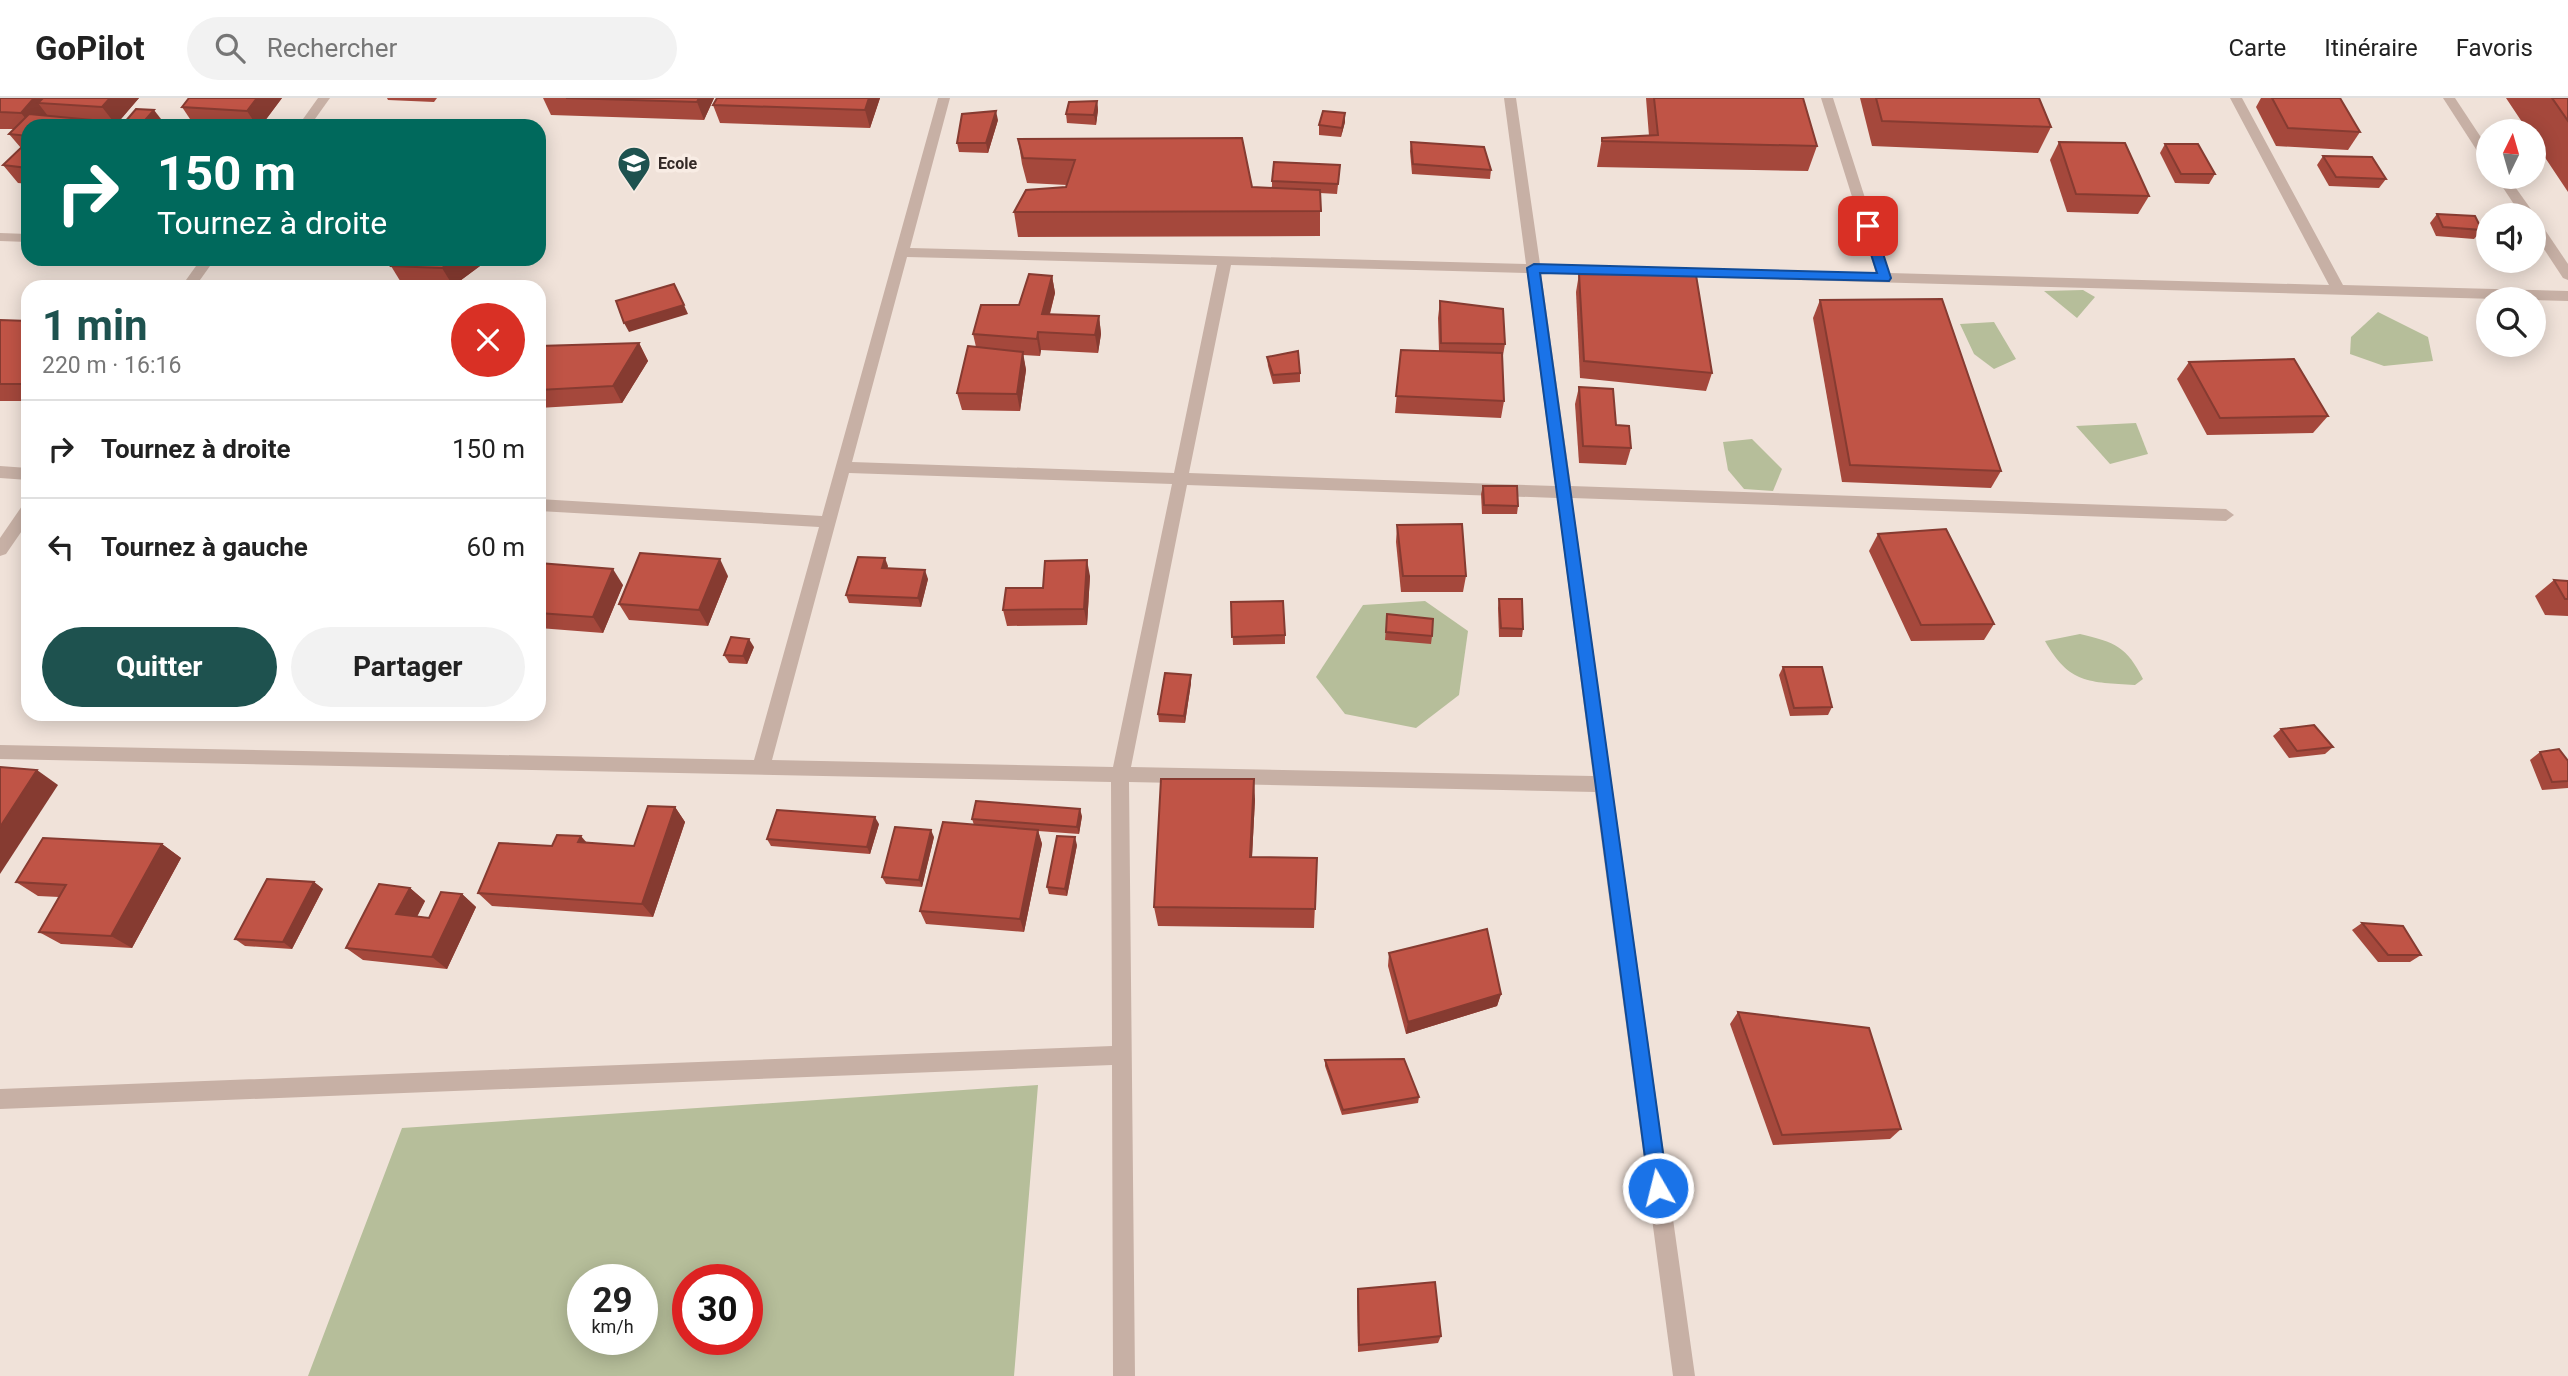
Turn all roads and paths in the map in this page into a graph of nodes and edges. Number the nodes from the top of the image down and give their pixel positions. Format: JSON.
{"nodes":[{"id":1,"x":324,"y":98,"type":"edge"},
{"id":2,"x":944,"y":98,"type":"edge"},
{"id":3,"x":1510,"y":98,"type":"edge"},
{"id":4,"x":1827,"y":98,"type":"edge"},
{"id":5,"x":2236,"y":98,"type":"edge"},
{"id":6,"x":2449,"y":98,"type":"edge"},
{"id":7,"x":309,"y":119,"type":"edge"},
{"id":8,"x":2476,"y":139,"type":"edge"},
{"id":9,"x":0,"y":237,"type":"edge"},
{"id":10,"x":21,"y":238,"type":"edge"},
{"id":11,"x":2546,"y":242,"type":"edge"},
{"id":12,"x":902,"y":252,"type":"junction"},
{"id":13,"x":1225,"y":260,"type":"junction"},
{"id":14,"x":1534,"y":268,"type":"junction"},
{"id":15,"x":2568,"y":275,"type":"edge"},
{"id":16,"x":1884,"y":278,"type":"junction"},
{"id":17,"x":2338,"y":289,"type":"junction"},
{"id":18,"x":2568,"y":296,"type":"edge"},
{"id":19,"x":844,"y":467,"type":"junction"},
{"id":20,"x":0,"y":472,"type":"edge"},
{"id":21,"x":21,"y":474,"type":"edge"},
{"id":22,"x":1180,"y":479,"type":"junction"},
{"id":23,"x":1564,"y":492,"type":"junction"},
{"id":24,"x":546,"y":505,"type":"edge"},
{"id":25,"x":2226,"y":515,"type":"dead end"},
{"id":26,"x":21,"y":520,"type":"edge"},
{"id":27,"x":828,"y":522,"type":"junction"},
{"id":28,"x":0,"y":550,"type":"edge"},
{"id":29,"x":0,"y":751,"type":"edge"},
{"id":30,"x":761,"y":767,"type":"junction"},
{"id":31,"x":1120,"y":775,"type":"junction"},
{"id":32,"x":1603,"y":784,"type":"junction"},
{"id":33,"x":1121,"y":1055,"type":"junction"},
{"id":34,"x":0,"y":1099,"type":"edge"},
{"id":35,"x":1124,"y":1376,"type":"edge"},
{"id":36,"x":1684,"y":1376,"type":"edge"}],
"edges":[{"from":1,"to":7,"type":"street"},
{"from":2,"to":12,"type":"street"},
{"from":3,"to":14,"type":"street"},
{"from":4,"to":16,"type":"street"},
{"from":5,"to":17,"type":"street"},
{"from":6,"to":8,"type":"street"},
{"from":9,"to":10,"type":"street"},
{"from":11,"to":15,"type":"street"},
{"from":12,"to":13,"type":"street"},
{"from":12,"to":19,"type":"street"},
{"from":13,"to":14,"type":"street"},
{"from":13,"to":22,"type":"street"},
{"from":14,"to":16,"type":"street"},
{"from":14,"to":23,"type":"street"},
{"from":16,"to":17,"type":"street"},
{"from":17,"to":18,"type":"street"},
{"from":19,"to":22,"type":"street"},
{"from":19,"to":27,"type":"street"},
{"from":20,"to":21,"type":"street"},
{"from":22,"to":23,"type":"street"},
{"from":22,"to":31,"type":"street"},
{"from":23,"to":25,"type":"street"},
{"from":23,"to":32,"type":"street"},
{"from":24,"to":27,"type":"street"},
{"from":26,"to":28,"type":"street"},
{"from":27,"to":30,"type":"street"},
{"from":29,"to":30,"type":"street"},
{"from":30,"to":31,"type":"street"},
{"from":31,"to":32,"type":"street"},
{"from":31,"to":33,"type":"street"},
{"from":32,"to":36,"type":"street"},
{"from":33,"to":34,"type":"street"},
{"from":33,"to":35,"type":"street"}]}
